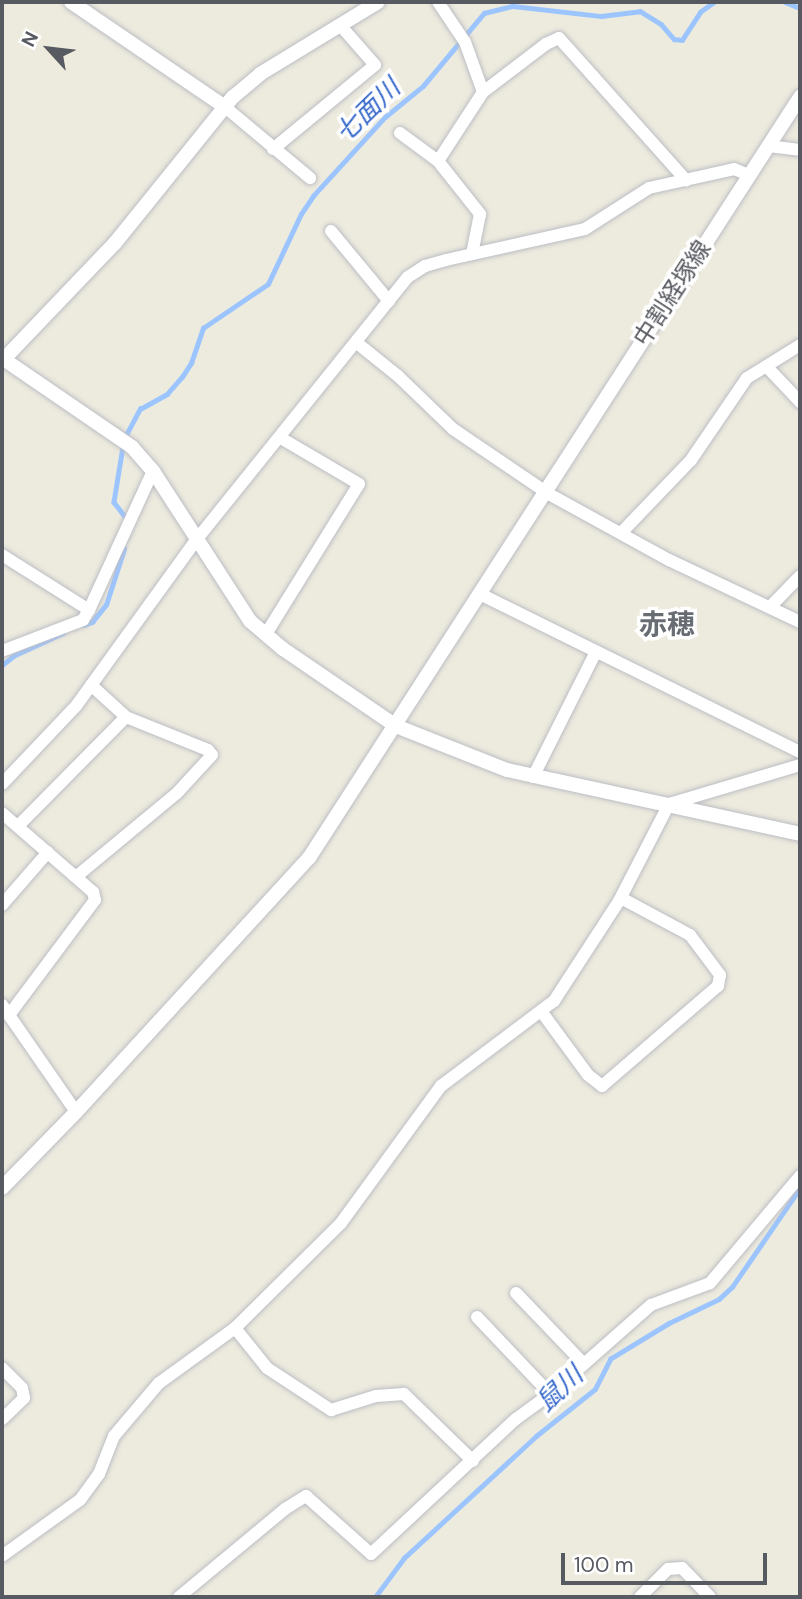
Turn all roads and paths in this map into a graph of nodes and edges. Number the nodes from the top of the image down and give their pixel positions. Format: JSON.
{"nodes":[{"id":1,"x":71,"y":2,"type":"edge"},
{"id":2,"x":378,"y":2,"type":"edge"},
{"id":3,"x":438,"y":2,"type":"edge"},
{"id":4,"x":358,"y":6,"type":"edge"},
{"id":5,"x":340,"y":25,"type":"junction"},
{"id":6,"x":483,"y":92,"type":"junction"},
{"id":7,"x":800,"y":97,"type":"edge"},
{"id":8,"x":225,"y":107,"type":"junction"},
{"id":9,"x":400,"y":133,"type":"dead end"},
{"id":10,"x":768,"y":146,"type":"junction"},
{"id":11,"x":273,"y":149,"type":"junction"},
{"id":12,"x":800,"y":150,"type":"edge"},
{"id":13,"x":438,"y":161,"type":"junction"},
{"id":14,"x":749,"y":175,"type":"junction"},
{"id":15,"x":310,"y":178,"type":"dead end"},
{"id":16,"x":686,"y":180,"type":"junction"},
{"id":17,"x":331,"y":231,"type":"dead end"},
{"id":18,"x":472,"y":254,"type":"junction"},
{"id":19,"x":389,"y":301,"type":"junction"},
{"id":20,"x":357,"y":343,"type":"junction"},
{"id":21,"x":800,"y":345,"type":"edge"},
{"id":22,"x":3,"y":363,"type":"edge"},
{"id":23,"x":768,"y":368,"type":"junction"},
{"id":24,"x":800,"y":401,"type":"edge"},
{"id":25,"x":281,"y":438,"type":"junction"},
{"id":26,"x":153,"y":471,"type":"junction"},
{"id":27,"x":547,"y":492,"type":"junction"},
{"id":28,"x":621,"y":533,"type":"junction"},
{"id":29,"x":197,"y":539,"type":"junction"},
{"id":30,"x":2,"y":555,"type":"edge"},
{"id":31,"x":800,"y":576,"type":"edge"},
{"id":32,"x":480,"y":594,"type":"junction"},
{"id":33,"x":770,"y":607,"type":"junction"},
{"id":34,"x":89,"y":610,"type":"junction"},
{"id":35,"x":800,"y":622,"type":"edge"},
{"id":36,"x":266,"y":634,"type":"junction"},
{"id":37,"x":2,"y":651,"type":"edge"},
{"id":38,"x":596,"y":652,"type":"junction"},
{"id":39,"x":91,"y":685,"type":"junction"},
{"id":40,"x":126,"y":718,"type":"junction"},
{"id":41,"x":396,"y":726,"type":"junction"},
{"id":42,"x":800,"y":752,"type":"edge"},
{"id":43,"x":800,"y":765,"type":"edge"},
{"id":44,"x":533,"y":777,"type":"junction"},
{"id":45,"x":4,"y":778,"type":"edge"},
{"id":46,"x":669,"y":804,"type":"junction"},
{"id":47,"x":2,"y":813,"type":"edge"},
{"id":48,"x":18,"y":827,"type":"junction"},
{"id":49,"x":800,"y":834,"type":"edge"},
{"id":50,"x":48,"y":852,"type":"junction"},
{"id":51,"x":76,"y":877,"type":"junction"},
{"id":52,"x":621,"y":898,"type":"junction"},
{"id":53,"x":2,"y":905,"type":"edge"},
{"id":54,"x":5,"y":1010,"type":"edge"},
{"id":55,"x":541,"y":1011,"type":"junction"},
{"id":56,"x":76,"y":1112,"type":"junction"},
{"id":57,"x":800,"y":1176,"type":"edge"},
{"id":58,"x":2,"y":1188,"type":"edge"},
{"id":59,"x":516,"y":1293,"type":"dead end"},
{"id":60,"x":477,"y":1317,"type":"dead end"},
{"id":61,"x":235,"y":1328,"type":"junction"},
{"id":62,"x":582,"y":1362,"type":"junction"},
{"id":63,"x":2,"y":1368,"type":"edge"},
{"id":64,"x":550,"y":1394,"type":"junction"},
{"id":65,"x":2,"y":1419,"type":"edge"},
{"id":66,"x":472,"y":1461,"type":"junction"},
{"id":67,"x":2,"y":1556,"type":"edge"},
{"id":68,"x":179,"y":1597,"type":"edge"},
{"id":69,"x":639,"y":1597,"type":"edge"},
{"id":70,"x":710,"y":1597,"type":"edge"}],
"edges":[{"from":1,"to":8,"type":"street"},
{"from":2,"to":4,"type":"street"},
{"from":3,"to":6,"type":"street"},
{"from":4,"to":5,"type":"street"},
{"from":5,"to":8,"type":"street"},
{"from":5,"to":11,"type":"street"},
{"from":6,"to":13,"type":"street"},
{"from":6,"to":16,"type":"street"},
{"from":7,"to":10,"type":"street","name":"中割経塚線"},
{"from":8,"to":11,"type":"street"},
{"from":8,"to":22,"type":"street"},
{"from":9,"to":13,"type":"street"},
{"from":10,"to":12,"type":"street"},
{"from":10,"to":14,"type":"street","name":"中割経塚線"},
{"from":11,"to":15,"type":"street"},
{"from":13,"to":18,"type":"street"},
{"from":14,"to":16,"type":"street"},
{"from":14,"to":27,"type":"street","name":"中割経塚線"},
{"from":16,"to":18,"type":"street"},
{"from":17,"to":19,"type":"street"},
{"from":18,"to":19,"type":"street"},
{"from":19,"to":20,"type":"street"},
{"from":20,"to":25,"type":"street"},
{"from":20,"to":27,"type":"street"},
{"from":21,"to":23,"type":"street"},
{"from":22,"to":26,"type":"street"},
{"from":23,"to":24,"type":"street"},
{"from":23,"to":28,"type":"street"},
{"from":25,"to":29,"type":"street"},
{"from":25,"to":36,"type":"street"},
{"from":26,"to":29,"type":"street"},
{"from":26,"to":34,"type":"street"},
{"from":27,"to":28,"type":"street"},
{"from":27,"to":32,"type":"street","name":"中割経塚線"},
{"from":28,"to":33,"type":"street"},
{"from":29,"to":36,"type":"street"},
{"from":29,"to":39,"type":"street"},
{"from":30,"to":34,"type":"street"},
{"from":31,"to":33,"type":"street"},
{"from":32,"to":38,"type":"street"},
{"from":32,"to":41,"type":"street","name":"中割経塚線"},
{"from":33,"to":35,"type":"street"},
{"from":34,"to":37,"type":"street"},
{"from":36,"to":41,"type":"street"},
{"from":38,"to":42,"type":"street"},
{"from":38,"to":44,"type":"street"},
{"from":39,"to":40,"type":"street"},
{"from":39,"to":45,"type":"street"},
{"from":40,"to":48,"type":"street"},
{"from":40,"to":51,"type":"street"},
{"from":41,"to":44,"type":"street"},
{"from":41,"to":56,"type":"street","name":"中割経塚線"},
{"from":43,"to":46,"type":"street"},
{"from":44,"to":46,"type":"street"},
{"from":46,"to":49,"type":"street"},
{"from":46,"to":52,"type":"street"},
{"from":47,"to":48,"type":"street"},
{"from":48,"to":50,"type":"street"},
{"from":50,"to":51,"type":"street"},
{"from":50,"to":53,"type":"street"},
{"from":51,"to":54,"type":"street"},
{"from":52,"to":55,"type":"street"},
{"from":52,"to":55,"type":"street"},
{"from":54,"to":56,"type":"street"},
{"from":55,"to":61,"type":"street"},
{"from":56,"to":58,"type":"street","name":"中割経塚線"},
{"from":57,"to":62,"type":"street"},
{"from":59,"to":62,"type":"street"},
{"from":60,"to":64,"type":"street"},
{"from":61,"to":66,"type":"street"},
{"from":61,"to":67,"type":"street"},
{"from":62,"to":64,"type":"street"},
{"from":63,"to":65,"type":"street"},
{"from":64,"to":66,"type":"street"},
{"from":66,"to":68,"type":"street"},
{"from":69,"to":70,"type":"street"}]}
